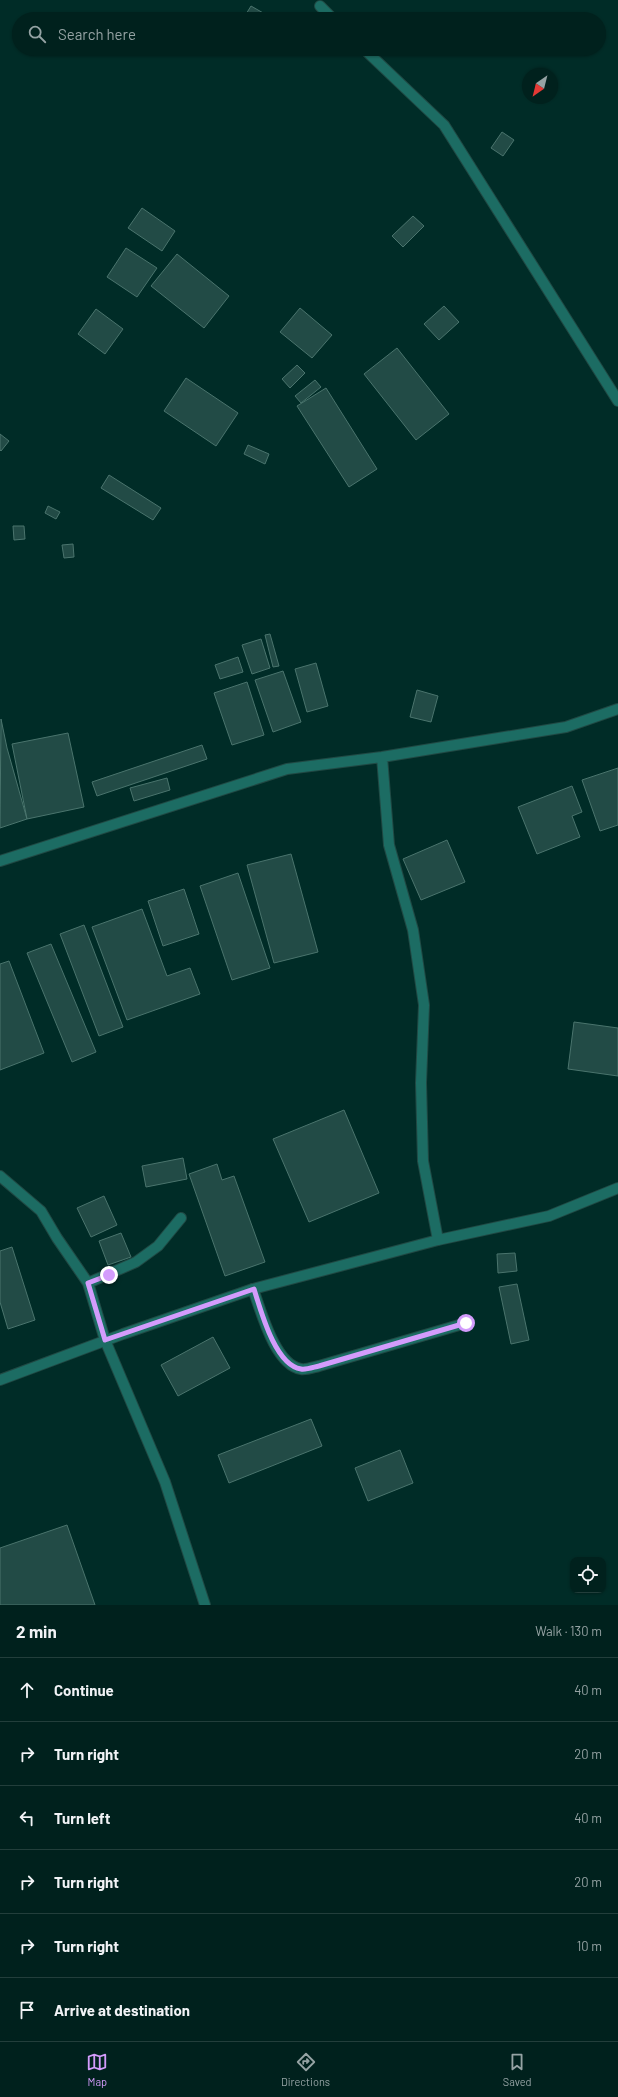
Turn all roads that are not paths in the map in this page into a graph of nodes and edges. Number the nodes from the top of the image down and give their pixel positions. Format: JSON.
{"nodes":[{"id":1,"x":320,"y":6,"type":"dead end"},
{"id":2,"x":326,"y":12,"type":"edge"},
{"id":3,"x":371,"y":56,"type":"edge"},
{"id":4,"x":618,"y":401,"type":"edge"},
{"id":5,"x":618,"y":709,"type":"edge"},
{"id":6,"x":382,"y":757,"type":"junction"},
{"id":7,"x":0,"y":861,"type":"edge"},
{"id":8,"x":0,"y":1176,"type":"edge"},
{"id":9,"x":618,"y":1188,"type":"edge"},
{"id":10,"x":181,"y":1218,"type":"dead end"},
{"id":11,"x":438,"y":1240,"type":"junction"},
{"id":12,"x":88,"y":1283,"type":"junction"},
{"id":13,"x":254,"y":1289,"type":"junction"},
{"id":14,"x":466,"y":1323,"type":"dead end"},
{"id":15,"x":105,"y":1340,"type":"junction"},
{"id":16,"x":0,"y":1380,"type":"edge"},
{"id":17,"x":205,"y":1605,"type":"edge"}],
"edges":[{"from":1,"to":2,"type":"street"},
{"from":3,"to":4,"type":"street"},
{"from":5,"to":6,"type":"street"},
{"from":6,"to":7,"type":"street"},
{"from":6,"to":11,"type":"street"},
{"from":8,"to":12,"type":"street"},
{"from":9,"to":11,"type":"street"},
{"from":10,"to":12,"type":"street"},
{"from":11,"to":13,"type":"street"},
{"from":12,"to":15,"type":"street"},
{"from":13,"to":14,"type":"street"},
{"from":13,"to":15,"type":"street"},
{"from":15,"to":16,"type":"street"},
{"from":15,"to":17,"type":"street"}]}
